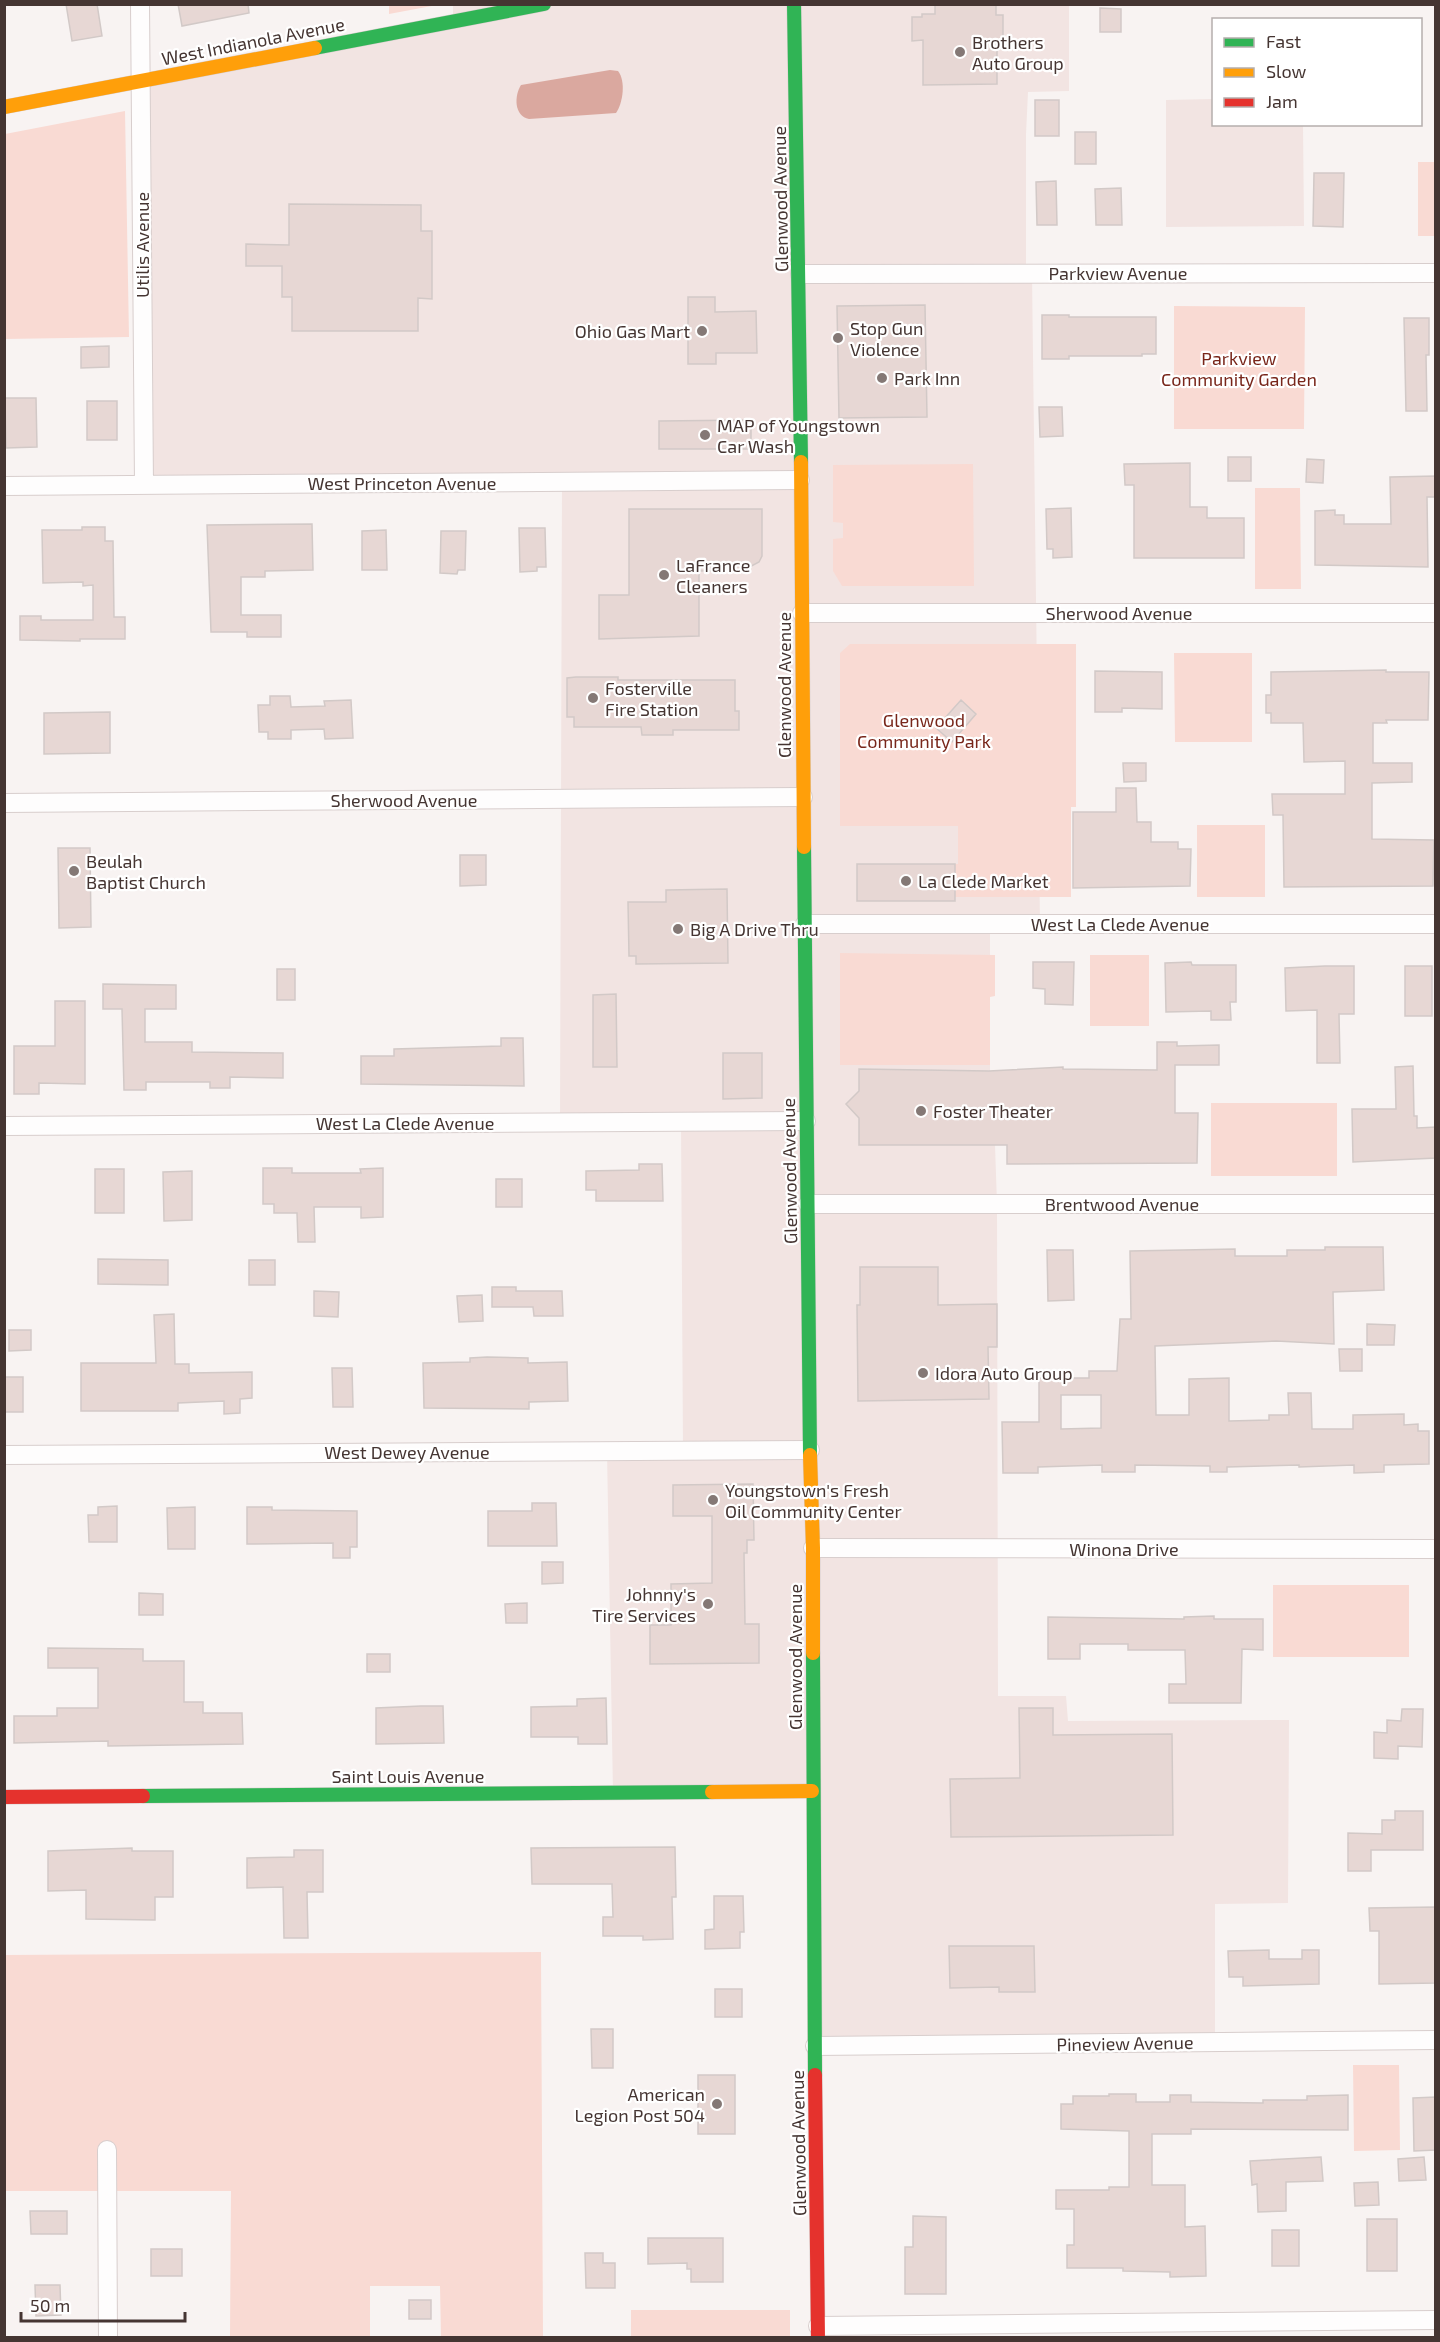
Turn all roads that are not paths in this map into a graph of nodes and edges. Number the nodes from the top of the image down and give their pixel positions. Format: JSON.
{"nodes":[{"id":1,"x":140,"y":4,"type":"edge"},
{"id":2,"x":544,"y":4,"type":"edge"},
{"id":3,"x":794,"y":4,"type":"edge"},
{"id":4,"x":453,"y":13,"type":"edge"},
{"id":5,"x":141,"y":81,"type":"junction"},
{"id":6,"x":4,"y":107,"type":"edge"},
{"id":7,"x":1436,"y":273,"type":"edge"},
{"id":8,"x":800,"y":274,"type":"junction"},
{"id":9,"x":800,"y":480,"type":"junction"},
{"id":10,"x":144,"y":485,"type":"junction"},
{"id":11,"x":4,"y":486,"type":"edge"},
{"id":12,"x":802,"y":613,"type":"junction"},
{"id":13,"x":1436,"y":613,"type":"edge"},
{"id":14,"x":803,"y":797,"type":"junction"},
{"id":15,"x":4,"y":803,"type":"edge"},
{"id":16,"x":805,"y":924,"type":"junction"},
{"id":17,"x":1436,"y":924,"type":"edge"},
{"id":18,"x":806,"y":1121,"type":"junction"},
{"id":19,"x":4,"y":1126,"type":"edge"},
{"id":20,"x":808,"y":1204,"type":"junction"},
{"id":21,"x":1436,"y":1204,"type":"edge"},
{"id":22,"x":810,"y":1449,"type":"junction"},
{"id":23,"x":4,"y":1455,"type":"edge"},
{"id":24,"x":813,"y":1548,"type":"junction"},
{"id":25,"x":1436,"y":1549,"type":"edge"},
{"id":26,"x":812,"y":1791,"type":"junction"},
{"id":27,"x":4,"y":1797,"type":"edge"},
{"id":28,"x":1436,"y":2040,"type":"edge"},
{"id":29,"x":815,"y":2046,"type":"junction"},
{"id":30,"x":107,"y":2150,"type":"dead end"},
{"id":31,"x":1436,"y":2320,"type":"edge"},
{"id":32,"x":818,"y":2332,"type":"edge"},
{"id":33,"x":108,"y":2337,"type":"edge"}],
"edges":[{"from":1,"to":5,"type":"street","name":"Utilis Avenue"},
{"from":2,"to":4,"type":"main road","name":"West Indianola Avenue"},
{"from":3,"to":8,"type":"main road","name":"Glenwood Avenue"},
{"from":4,"to":5,"type":"main road","name":"West Indianola Avenue"},
{"from":5,"to":6,"type":"main road","name":"West Indianola Avenue"},
{"from":5,"to":10,"type":"street","name":"Utilis Avenue"},
{"from":7,"to":8,"type":"street","name":"Parkview Avenue"},
{"from":8,"to":9,"type":"main road","name":"Glenwood Avenue"},
{"from":9,"to":10,"type":"street","name":"West Princeton Avenue"},
{"from":9,"to":12,"type":"main road","name":"Glenwood Avenue"},
{"from":10,"to":11,"type":"street","name":"West Princeton Avenue"},
{"from":12,"to":13,"type":"street","name":"Sherwood Avenue"},
{"from":12,"to":14,"type":"main road","name":"Glenwood Avenue"},
{"from":14,"to":15,"type":"street","name":"Sherwood Avenue"},
{"from":14,"to":16,"type":"main road","name":"Glenwood Avenue"},
{"from":16,"to":17,"type":"street","name":"West La Clede Avenue"},
{"from":16,"to":18,"type":"main road","name":"Glenwood Avenue"},
{"from":18,"to":19,"type":"street","name":"West La Clede Avenue"},
{"from":18,"to":20,"type":"main road","name":"Glenwood Avenue"},
{"from":20,"to":21,"type":"street","name":"Brentwood Avenue"},
{"from":20,"to":22,"type":"main road","name":"Glenwood Avenue"},
{"from":22,"to":23,"type":"street","name":"West Dewey Avenue"},
{"from":22,"to":24,"type":"main road","name":"Glenwood Avenue"},
{"from":24,"to":25,"type":"street","name":"Winona Drive"},
{"from":24,"to":26,"type":"main road","name":"Glenwood Avenue"},
{"from":26,"to":27,"type":"main road","name":"Saint Louis Avenue"},
{"from":26,"to":29,"type":"main road","name":"Glenwood Avenue"},
{"from":28,"to":29,"type":"street","name":"Pineview Avenue"},
{"from":29,"to":32,"type":"main road","name":"Glenwood Avenue"},
{"from":30,"to":33,"type":"street"},
{"from":31,"to":32,"type":"street"}]}
